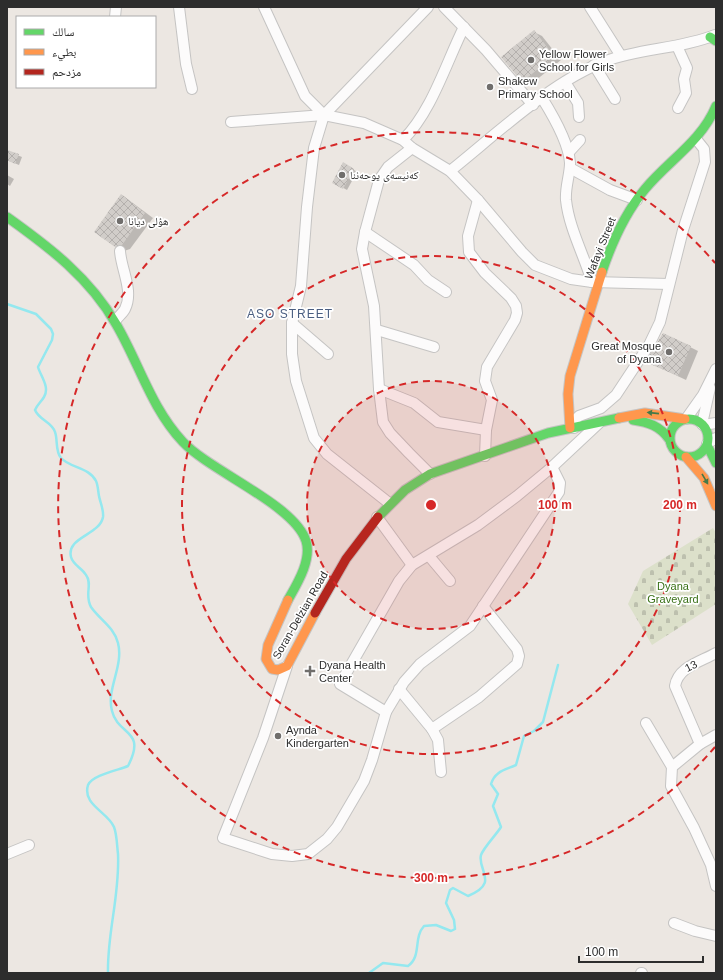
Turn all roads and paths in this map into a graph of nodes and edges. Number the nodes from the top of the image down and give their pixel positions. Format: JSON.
{"nodes":[{"id":1,"x":179,"y":7,"type":"edge"},
{"id":2,"x":264,"y":7,"type":"edge"},
{"id":3,"x":428,"y":7,"type":"edge"},
{"id":4,"x":444,"y":7,"type":"edge"},
{"id":5,"x":590,"y":7,"type":"edge"},
{"id":6,"x":464,"y":27,"type":"junction"},
{"id":7,"x":714,"y":37,"type":"edge"},
{"id":8,"x":677,"y":46,"type":"junction"},
{"id":9,"x":621,"y":56,"type":"junction"},
{"id":10,"x":594,"y":66,"type":"junction"},
{"id":11,"x":565,"y":82,"type":"junction"},
{"id":12,"x":192,"y":89,"type":"dead end"},
{"id":13,"x":542,"y":98,"type":"junction"},
{"id":14,"x":615,"y":100,"type":"dead end"},
{"id":15,"x":533,"y":105,"type":"junction"},
{"id":16,"x":716,"y":106,"type":"edge"},
{"id":17,"x":678,"y":108,"type":"dead end"},
{"id":18,"x":324,"y":115,"type":"junction"},
{"id":19,"x":579,"y":117,"type":"dead end"},
{"id":20,"x":230,"y":122,"type":"dead end"},
{"id":21,"x":696,"y":139,"type":"junction"},
{"id":22,"x":402,"y":140,"type":"junction"},
{"id":23,"x":580,"y":140,"type":"dead end"},
{"id":24,"x":412,"y":148,"type":"junction"},
{"id":25,"x":569,"y":152,"type":"junction"},
{"id":26,"x":570,"y":168,"type":"junction"},
{"id":27,"x":450,"y":171,"type":"junction"},
{"id":28,"x":478,"y":200,"type":"junction"},
{"id":29,"x":636,"y":200,"type":"junction"},
{"id":30,"x":7,"y":216,"type":"edge"},
{"id":31,"x":365,"y":232,"type":"junction"},
{"id":32,"x":120,"y":252,"type":"dead end"},
{"id":33,"x":595,"y":282,"type":"junction"},
{"id":34,"x":669,"y":284,"type":"junction"},
{"id":35,"x":446,"y":292,"type":"dead end"},
{"id":36,"x":115,"y":321,"type":"junction"},
{"id":37,"x":292,"y":323,"type":"junction"},
{"id":38,"x":377,"y":330,"type":"junction"},
{"id":39,"x":434,"y":347,"type":"dead end"},
{"id":40,"x":328,"y":354,"type":"dead end"},
{"id":41,"x":714,"y":374,"type":"edge"},
{"id":42,"x":379,"y":389,"type":"junction"},
{"id":43,"x":622,"y":418,"type":"junction"},
{"id":44,"x":686,"y":419,"type":"junction"},
{"id":45,"x":600,"y":422,"type":"junction"},
{"id":46,"x":703,"y":424,"type":"junction"},
{"id":47,"x":716,"y":424,"type":"edge"},
{"id":48,"x":572,"y":428,"type":"junction"},
{"id":49,"x":486,"y":430,"type":"junction"},
{"id":50,"x":716,"y":438,"type":"edge"},
{"id":51,"x":670,"y":439,"type":"junction"},
{"id":52,"x":707,"y":445,"type":"junction"},
{"id":53,"x":485,"y":456,"type":"junction"},
{"id":54,"x":686,"y":457,"type":"junction"},
{"id":55,"x":716,"y":463,"type":"edge"},
{"id":56,"x":552,"y":467,"type":"junction"},
{"id":57,"x":430,"y":474,"type":"junction"},
{"id":58,"x":389,"y":503,"type":"junction"},
{"id":59,"x":716,"y":506,"type":"edge"},
{"id":60,"x":377,"y":517,"type":"junction"},
{"id":61,"x":429,"y":556,"type":"junction"},
{"id":62,"x":412,"y":565,"type":"junction"},
{"id":63,"x":450,"y":581,"type":"dead end"},
{"id":64,"x":483,"y":606,"type":"junction"},
{"id":65,"x":716,"y":653,"type":"edge"},
{"id":66,"x":287,"y":666,"type":"junction"},
{"id":67,"x":399,"y":689,"type":"junction"},
{"id":68,"x":386,"y":712,"type":"junction"},
{"id":69,"x":646,"y":723,"type":"dead end"},
{"id":70,"x":432,"y":729,"type":"junction"},
{"id":71,"x":716,"y":735,"type":"edge"},
{"id":72,"x":700,"y":744,"type":"junction"},
{"id":73,"x":672,"y":767,"type":"junction"},
{"id":74,"x":442,"y":772,"type":"dead end"},
{"id":75,"x":29,"y":845,"type":"dead end"},
{"id":76,"x":7,"y":854,"type":"edge"},
{"id":77,"x":714,"y":864,"type":"edge"},
{"id":78,"x":716,"y":886,"type":"edge"},
{"id":79,"x":674,"y":922,"type":"dead end"},
{"id":80,"x":716,"y":936,"type":"edge"}],
"edges":[{"from":1,"to":12,"type":"street"},
{"from":2,"to":18,"type":"street"},
{"from":3,"to":18,"type":"street"},
{"from":4,"to":6,"type":"street"},
{"from":5,"to":9,"type":"street"},
{"from":6,"to":15,"type":"street"},
{"from":6,"to":22,"type":"street"},
{"from":7,"to":8,"type":"street"},
{"from":8,"to":9,"type":"street"},
{"from":8,"to":17,"type":"street"},
{"from":9,"to":10,"type":"street"},
{"from":10,"to":11,"type":"street"},
{"from":10,"to":14,"type":"street"},
{"from":11,"to":13,"type":"street"},
{"from":11,"to":19,"type":"street"},
{"from":13,"to":15,"type":"street"},
{"from":13,"to":25,"type":"street"},
{"from":15,"to":27,"type":"street"},
{"from":16,"to":21,"type":"main road","name":"Wafayi Street"},
{"from":18,"to":20,"type":"street"},
{"from":18,"to":22,"type":"street"},
{"from":18,"to":37,"type":"street"},
{"from":21,"to":29,"type":"main road","name":"Wafayi Street"},
{"from":21,"to":34,"type":"street"},
{"from":22,"to":24,"type":"street"},
{"from":23,"to":25,"type":"street"},
{"from":24,"to":27,"type":"street"},
{"from":24,"to":31,"type":"street"},
{"from":25,"to":26,"type":"street"},
{"from":26,"to":29,"type":"street"},
{"from":26,"to":33,"type":"street"},
{"from":27,"to":28,"type":"street"},
{"from":28,"to":33,"type":"street"},
{"from":28,"to":49,"type":"street"},
{"from":29,"to":33,"type":"main road","name":"Wafayi Street"},
{"from":30,"to":36,"type":"main road","name":"Soran-Delzian Road"},
{"from":31,"to":35,"type":"street"},
{"from":31,"to":38,"type":"street"},
{"from":32,"to":36,"type":"street"},
{"from":33,"to":34,"type":"street"},
{"from":33,"to":48,"type":"main road","name":"Wafayi Street"},
{"from":34,"to":48,"type":"street"},
{"from":36,"to":66,"type":"main road","name":"Soran-Delzian Road"},
{"from":37,"to":40,"type":"street"},
{"from":37,"to":58,"type":"street"},
{"from":38,"to":39,"type":"street"},
{"from":38,"to":42,"type":"street"},
{"from":41,"to":44,"type":"street"},
{"from":41,"to":46,"type":"street"},
{"from":42,"to":49,"type":"street"},
{"from":42,"to":57,"type":"street"},
{"from":44,"to":43,"type":"main road","name":"Soran-Delzian Road","one_way":true},
{"from":43,"to":45,"type":"main road","name":"Soran-Delzian Road"},
{"from":43,"to":51,"type":"main road","name":"Soran-Delzian Road"},
{"from":44,"to":46,"type":"main road"},
{"from":44,"to":51,"type":"main road"},
{"from":45,"to":48,"type":"main road","name":"Soran-Delzian Road"},
{"from":45,"to":56,"type":"street"},
{"from":46,"to":47,"type":"street"},
{"from":46,"to":52,"type":"main road"},
{"from":48,"to":53,"type":"main road","name":"Soran-Delzian Road"},
{"from":49,"to":53,"type":"street"},
{"from":50,"to":52,"type":"street"},
{"from":51,"to":54,"type":"main road"},
{"from":52,"to":54,"type":"main road"},
{"from":52,"to":55,"type":"main road"},
{"from":53,"to":57,"type":"main road","name":"Soran-Delzian Road"},
{"from":54,"to":59,"type":"main road","one_way":true},
{"from":56,"to":61,"type":"street"},
{"from":56,"to":64,"type":"street"},
{"from":57,"to":58,"type":"main road","name":"Soran-Delzian Road"},
{"from":58,"to":60,"type":"main road","name":"Soran-Delzian Road"},
{"from":60,"to":62,"type":"street"},
{"from":60,"to":66,"type":"main road","name":"Soran-Delzian Road"},
{"from":61,"to":62,"type":"street"},
{"from":61,"to":63,"type":"street"},
{"from":62,"to":68,"type":"street"},
{"from":64,"to":67,"type":"street"},
{"from":64,"to":70,"type":"street"},
{"from":65,"to":72,"type":"street","name":"13"},
{"from":66,"to":68,"type":"street"},
{"from":67,"to":68,"type":"street"},
{"from":67,"to":70,"type":"street"},
{"from":69,"to":73,"type":"street"},
{"from":70,"to":74,"type":"street"},
{"from":71,"to":72,"type":"street"},
{"from":72,"to":73,"type":"street"},
{"from":73,"to":77,"type":"street"},
{"from":75,"to":76,"type":"street"},
{"from":77,"to":78,"type":"street"},
{"from":79,"to":80,"type":"street"}]}
